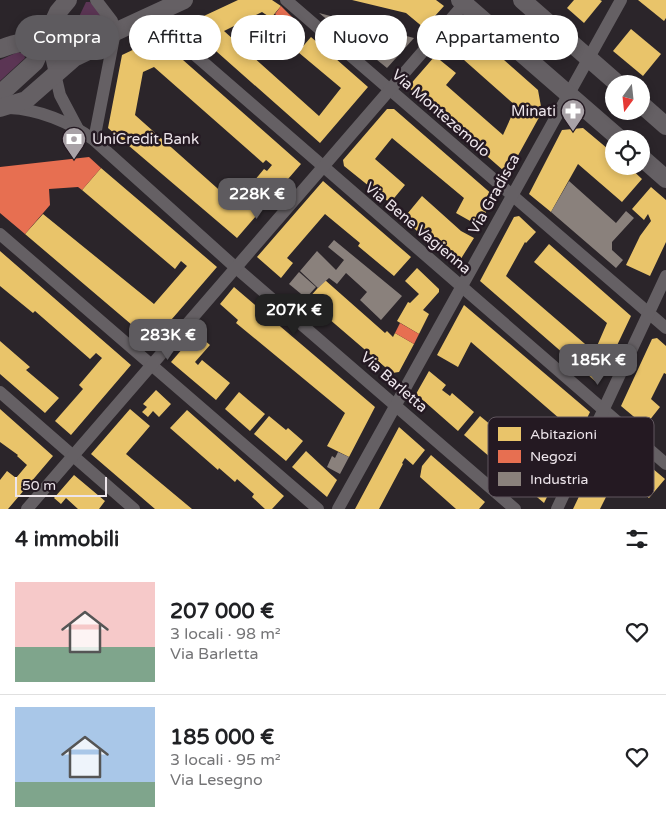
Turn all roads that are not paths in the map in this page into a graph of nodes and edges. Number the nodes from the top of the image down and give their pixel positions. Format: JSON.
{"nodes":[{"id":1,"x":68,"y":0,"type":"edge"},
{"id":2,"x":96,"y":0,"type":"edge"},
{"id":3,"x":184,"y":0,"type":"edge"},
{"id":4,"x":286,"y":0,"type":"edge"},
{"id":5,"x":522,"y":0,"type":"edge"},
{"id":6,"x":621,"y":0,"type":"edge"},
{"id":7,"x":462,"y":2,"type":"edge"},
{"id":8,"x":57,"y":15,"type":"edge"},
{"id":9,"x":107,"y":15,"type":"edge"},
{"id":10,"x":152,"y":15,"type":"edge"},
{"id":11,"x":0,"y":40,"type":"edge"},
{"id":12,"x":15,"y":41,"type":"edge"},
{"id":13,"x":15,"y":45,"type":"edge"},
{"id":14,"x":0,"y":49,"type":"edge"},
{"id":15,"x":588,"y":58,"type":"junction"},
{"id":16,"x":36,"y":60,"type":"edge"},
{"id":17,"x":51,"y":60,"type":"edge"},
{"id":18,"x":72,"y":60,"type":"edge"},
{"id":19,"x":110,"y":60,"type":"edge"},
{"id":20,"x":200,"y":60,"type":"edge"},
{"id":21,"x":54,"y":74,"type":"junction"},
{"id":22,"x":608,"y":75,"type":"edge"},
{"id":23,"x":389,"y":90,"type":"junction"},
{"id":24,"x":568,"y":94,"type":"junction"},
{"id":25,"x":0,"y":104,"type":"edge"},
{"id":26,"x":650,"y":112,"type":"edge"},
{"id":27,"x":666,"y":126,"type":"edge"},
{"id":28,"x":78,"y":129,"type":"junction"},
{"id":29,"x":610,"y":130,"type":"edge"},
{"id":30,"x":94,"y":140,"type":"junction"},
{"id":31,"x":650,"y":165,"type":"edge"},
{"id":32,"x":321,"y":167,"type":"junction"},
{"id":33,"x":666,"y":179,"type":"edge"},
{"id":34,"x":512,"y":195,"type":"junction"},
{"id":35,"x":0,"y":234,"type":"edge"},
{"id":36,"x":235,"y":267,"type":"junction"},
{"id":37,"x":666,"y":276,"type":"edge"},
{"id":38,"x":462,"y":287,"type":"junction"},
{"id":39,"x":648,"y":313,"type":"junction"},
{"id":40,"x":666,"y":328,"type":"edge"},
{"id":41,"x":151,"y":365,"type":"junction"},
{"id":42,"x":0,"y":392,"type":"edge"},
{"id":43,"x":396,"y":405,"type":"junction"},
{"id":44,"x":602,"y":409,"type":"junction"},
{"id":45,"x":598,"y":417,"type":"edge"},
{"id":46,"x":611,"y":417,"type":"edge"},
{"id":47,"x":654,"y":454,"type":"edge"},
{"id":48,"x":72,"y":456,"type":"junction"},
{"id":49,"x":666,"y":464,"type":"edge"},
{"id":50,"x":488,"y":485,"type":"edge"},
{"id":51,"x":501,"y":497,"type":"edge"},
{"id":52,"x":562,"y":497,"type":"edge"},
{"id":53,"x":27,"y":509,"type":"edge"},
{"id":54,"x":134,"y":509,"type":"edge"},
{"id":55,"x":318,"y":509,"type":"edge"},
{"id":56,"x":338,"y":509,"type":"edge"},
{"id":57,"x":515,"y":509,"type":"edge"},
{"id":58,"x":557,"y":509,"type":"edge"}],
"edges":[{"from":1,"to":8,"type":"street"},
{"from":2,"to":9,"type":"street"},
{"from":3,"to":10,"type":"street"},
{"from":4,"to":23,"type":"street","name":"Via Montezemolo"},
{"from":5,"to":15,"type":"street"},
{"from":6,"to":15,"type":"street","name":"Via Gradisca"},
{"from":7,"to":23,"type":"street"},
{"from":7,"to":24,"type":"street"},
{"from":11,"to":12,"type":"street"},
{"from":13,"to":14,"type":"street"},
{"from":15,"to":22,"type":"street"},
{"from":15,"to":24,"type":"street","name":"Via Gradisca"},
{"from":16,"to":25,"type":"street"},
{"from":17,"to":21,"type":"street"},
{"from":18,"to":21,"type":"street"},
{"from":19,"to":30,"type":"street"},
{"from":20,"to":32,"type":"street","name":"Via Bene Vagienna"},
{"from":21,"to":25,"type":"street"},
{"from":21,"to":28,"type":"street"},
{"from":23,"to":32,"type":"street"},
{"from":23,"to":34,"type":"street","name":"Via Montezemolo"},
{"from":24,"to":29,"type":"street"},
{"from":24,"to":34,"type":"street","name":"Via Gradisca"},
{"from":25,"to":28,"type":"street"},
{"from":26,"to":27,"type":"street"},
{"from":28,"to":30,"type":"street","name":"Via Barletta"},
{"from":30,"to":36,"type":"street","name":"Via Barletta"},
{"from":31,"to":33,"type":"street"},
{"from":32,"to":36,"type":"street"},
{"from":32,"to":38,"type":"street","name":"Via Bene Vagienna"},
{"from":34,"to":38,"type":"street","name":"Via Gradisca"},
{"from":34,"to":39,"type":"street","name":"Via Montezemolo"},
{"from":35,"to":41,"type":"street"},
{"from":36,"to":41,"type":"street"},
{"from":36,"to":43,"type":"street","name":"Via Barletta"},
{"from":37,"to":39,"type":"street"},
{"from":38,"to":43,"type":"street","name":"Via Gradisca"},
{"from":38,"to":44,"type":"street","name":"Via Bene Vagienna"},
{"from":39,"to":40,"type":"street","name":"Via Montezemolo"},
{"from":39,"to":44,"type":"street"},
{"from":41,"to":48,"type":"street"},
{"from":41,"to":55,"type":"street"},
{"from":42,"to":48,"type":"street"},
{"from":43,"to":50,"type":"street","name":"Via Barletta"},
{"from":43,"to":56,"type":"street","name":"Via Gradisca"},
{"from":44,"to":45,"type":"street"},
{"from":44,"to":46,"type":"street","name":"Via Bene Vagienna"},
{"from":47,"to":49,"type":"street","name":"Via Bene Vagienna"},
{"from":48,"to":53,"type":"street"},
{"from":48,"to":54,"type":"street"},
{"from":51,"to":57,"type":"street","name":"Via Barletta"},
{"from":52,"to":58,"type":"street"}]}
